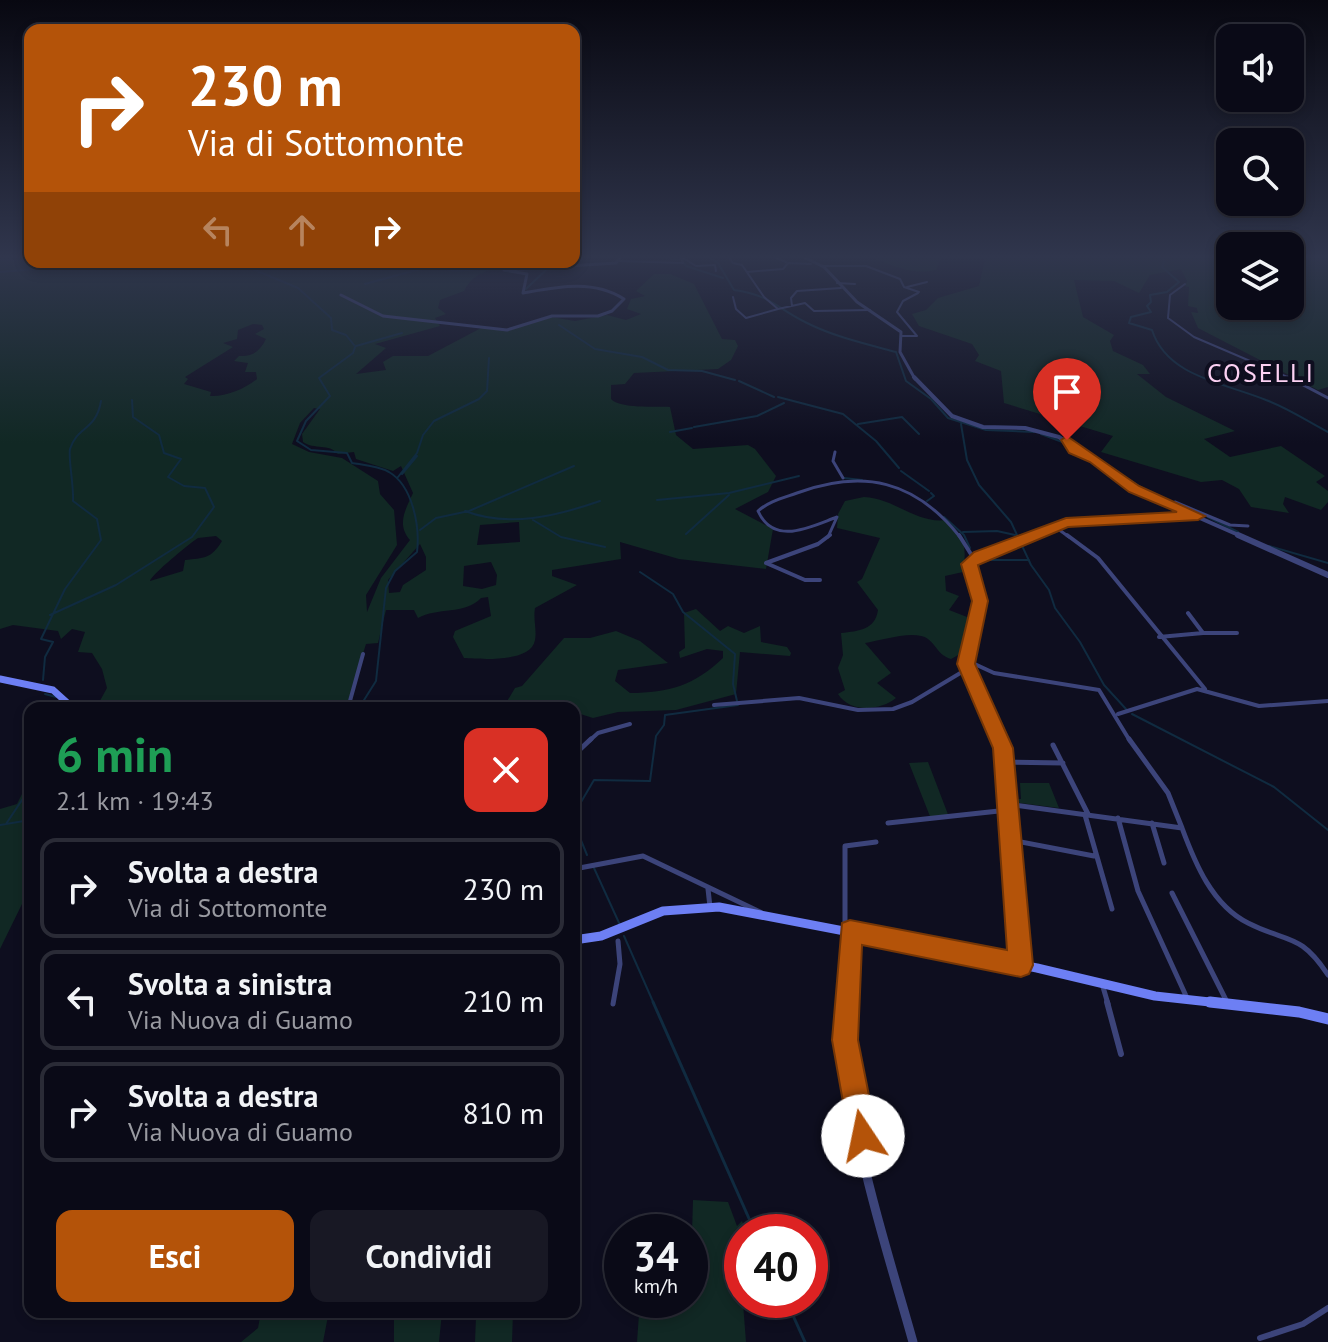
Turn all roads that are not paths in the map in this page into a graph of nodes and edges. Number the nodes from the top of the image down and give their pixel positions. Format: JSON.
{"nodes":[{"id":1,"x":397,"y":318,"type":"edge"},
{"id":2,"x":547,"y":318,"type":"edge"},
{"id":3,"x":881,"y":318,"type":"edge"},
{"id":4,"x":902,"y":318,"type":"edge"},
{"id":5,"x":1169,"y":318,"type":"edge"},
{"id":6,"x":902,"y":336,"type":"junction"},
{"id":7,"x":1328,"y":398,"type":"edge"},
{"id":8,"x":835,"y":452,"type":"dead end"},
{"id":9,"x":844,"y":479,"type":"junction"},
{"id":10,"x":1175,"y":502,"type":"dead end"},
{"id":11,"x":1203,"y":516,"type":"junction"},
{"id":12,"x":1054,"y":526,"type":"junction"},
{"id":13,"x":1248,"y":526,"type":"dead end"},
{"id":14,"x":974,"y":559,"type":"junction"},
{"id":15,"x":1328,"y":573,"type":"edge"},
{"id":16,"x":820,"y":580,"type":"dead end"},
{"id":17,"x":1188,"y":613,"type":"dead end"},
{"id":18,"x":1203,"y":633,"type":"junction"},
{"id":19,"x":1237,"y":633,"type":"dead end"},
{"id":20,"x":1159,"y":637,"type":"junction"},
{"id":21,"x":363,"y":654,"type":"dead end"},
{"id":22,"x":966,"y":660,"type":"junction"},
{"id":23,"x":967,"y":669,"type":"junction"},
{"id":24,"x":0,"y":679,"type":"edge"},
{"id":25,"x":1205,"y":689,"type":"junction"},
{"id":26,"x":1328,"y":701,"type":"edge"},
{"id":27,"x":66,"y":702,"type":"edge"},
{"id":28,"x":350,"y":702,"type":"edge"},
{"id":29,"x":714,"y":705,"type":"dead end"},
{"id":30,"x":1118,"y":714,"type":"junction"},
{"id":31,"x":630,"y":724,"type":"dead end"},
{"id":32,"x":1053,"y":745,"type":"dead end"},
{"id":33,"x":580,"y":750,"type":"edge"},
{"id":34,"x":1005,"y":762,"type":"junction"},
{"id":35,"x":1064,"y":763,"type":"junction"},
{"id":36,"x":1007,"y":807,"type":"junction"},
{"id":37,"x":1087,"y":814,"type":"junction"},
{"id":38,"x":1118,"y":818,"type":"junction"},
{"id":39,"x":888,"y":823,"type":"dead end"},
{"id":40,"x":1152,"y":823,"type":"junction"},
{"id":41,"x":1182,"y":828,"type":"junction"},
{"id":42,"x":1011,"y":840,"type":"junction"},
{"id":43,"x":876,"y":842,"type":"dead end"},
{"id":44,"x":1094,"y":856,"type":"junction"},
{"id":45,"x":1164,"y":863,"type":"dead end"},
{"id":46,"x":580,"y":868,"type":"edge"},
{"id":47,"x":708,"y":889,"type":"junction"},
{"id":48,"x":1172,"y":893,"type":"dead end"},
{"id":49,"x":718,"y":894,"type":"junction"},
{"id":50,"x":715,"y":907,"type":"junction"},
{"id":51,"x":1112,"y":909,"type":"dead end"},
{"id":52,"x":671,"y":911,"type":"junction"},
{"id":53,"x":763,"y":913,"type":"junction"},
{"id":54,"x":848,"y":931,"type":"junction"},
{"id":55,"x":620,"y":937,"type":"junction"},
{"id":56,"x":580,"y":940,"type":"edge"},
{"id":57,"x":580,"y":941,"type":"edge"},
{"id":58,"x":1021,"y":965,"type":"junction"},
{"id":59,"x":1328,"y":975,"type":"edge"},
{"id":60,"x":1103,"y":984,"type":"junction"},
{"id":61,"x":1189,"y":1002,"type":"junction"},
{"id":62,"x":613,"y":1005,"type":"dead end"},
{"id":63,"x":1228,"y":1005,"type":"junction"},
{"id":64,"x":1328,"y":1019,"type":"edge"},
{"id":65,"x":1121,"y":1054,"type":"dead end"},
{"id":66,"x":1328,"y":1308,"type":"edge"},
{"id":67,"x":1260,"y":1338,"type":"dead end"},
{"id":68,"x":913,"y":1342,"type":"edge"}],
"edges":[{"from":1,"to":2,"type":"street"},
{"from":3,"to":6,"type":"street"},
{"from":4,"to":6,"type":"street"},
{"from":5,"to":7,"type":"street"},
{"from":6,"to":11,"type":"street"},
{"from":8,"to":9,"type":"street"},
{"from":9,"to":14,"type":"street"},
{"from":9,"to":16,"type":"street"},
{"from":10,"to":11,"type":"street"},
{"from":11,"to":12,"type":"street"},
{"from":11,"to":13,"type":"street"},
{"from":11,"to":15,"type":"street"},
{"from":12,"to":14,"type":"street"},
{"from":12,"to":20,"type":"street"},
{"from":14,"to":22,"type":"street"},
{"from":17,"to":18,"type":"street"},
{"from":18,"to":19,"type":"street"},
{"from":18,"to":20,"type":"street"},
{"from":20,"to":25,"type":"street"},
{"from":21,"to":28,"type":"street"},
{"from":22,"to":23,"type":"street"},
{"from":22,"to":30,"type":"street"},
{"from":23,"to":29,"type":"street"},
{"from":23,"to":34,"type":"street"},
{"from":24,"to":27,"type":"main road"},
{"from":25,"to":26,"type":"street"},
{"from":25,"to":30,"type":"street"},
{"from":30,"to":41,"type":"street"},
{"from":31,"to":33,"type":"street"},
{"from":32,"to":35,"type":"street"},
{"from":34,"to":35,"type":"street"},
{"from":34,"to":36,"type":"street"},
{"from":35,"to":37,"type":"street"},
{"from":36,"to":37,"type":"street"},
{"from":36,"to":39,"type":"street"},
{"from":36,"to":42,"type":"street"},
{"from":37,"to":38,"type":"street"},
{"from":37,"to":44,"type":"street"},
{"from":38,"to":40,"type":"street"},
{"from":38,"to":61,"type":"street"},
{"from":40,"to":41,"type":"street"},
{"from":40,"to":45,"type":"street"},
{"from":41,"to":59,"type":"street"},
{"from":42,"to":44,"type":"street"},
{"from":42,"to":58,"type":"street"},
{"from":43,"to":54,"type":"street"},
{"from":44,"to":51,"type":"street"},
{"from":46,"to":47,"type":"street"},
{"from":47,"to":49,"type":"street"},
{"from":47,"to":50,"type":"street"},
{"from":48,"to":63,"type":"street"},
{"from":49,"to":50,"type":"street"},
{"from":49,"to":53,"type":"street"},
{"from":50,"to":52,"type":"main road"},
{"from":50,"to":53,"type":"main road"},
{"from":52,"to":55,"type":"main road"},
{"from":52,"to":56,"type":"main road"},
{"from":53,"to":54,"type":"main road"},
{"from":54,"to":58,"type":"main road"},
{"from":54,"to":68,"type":"street"},
{"from":55,"to":57,"type":"main road"},
{"from":55,"to":62,"type":"street"},
{"from":58,"to":60,"type":"main road"},
{"from":60,"to":61,"type":"main road"},
{"from":60,"to":65,"type":"street"},
{"from":61,"to":63,"type":"main road"},
{"from":63,"to":64,"type":"main road"},
{"from":66,"to":67,"type":"street"}]}
